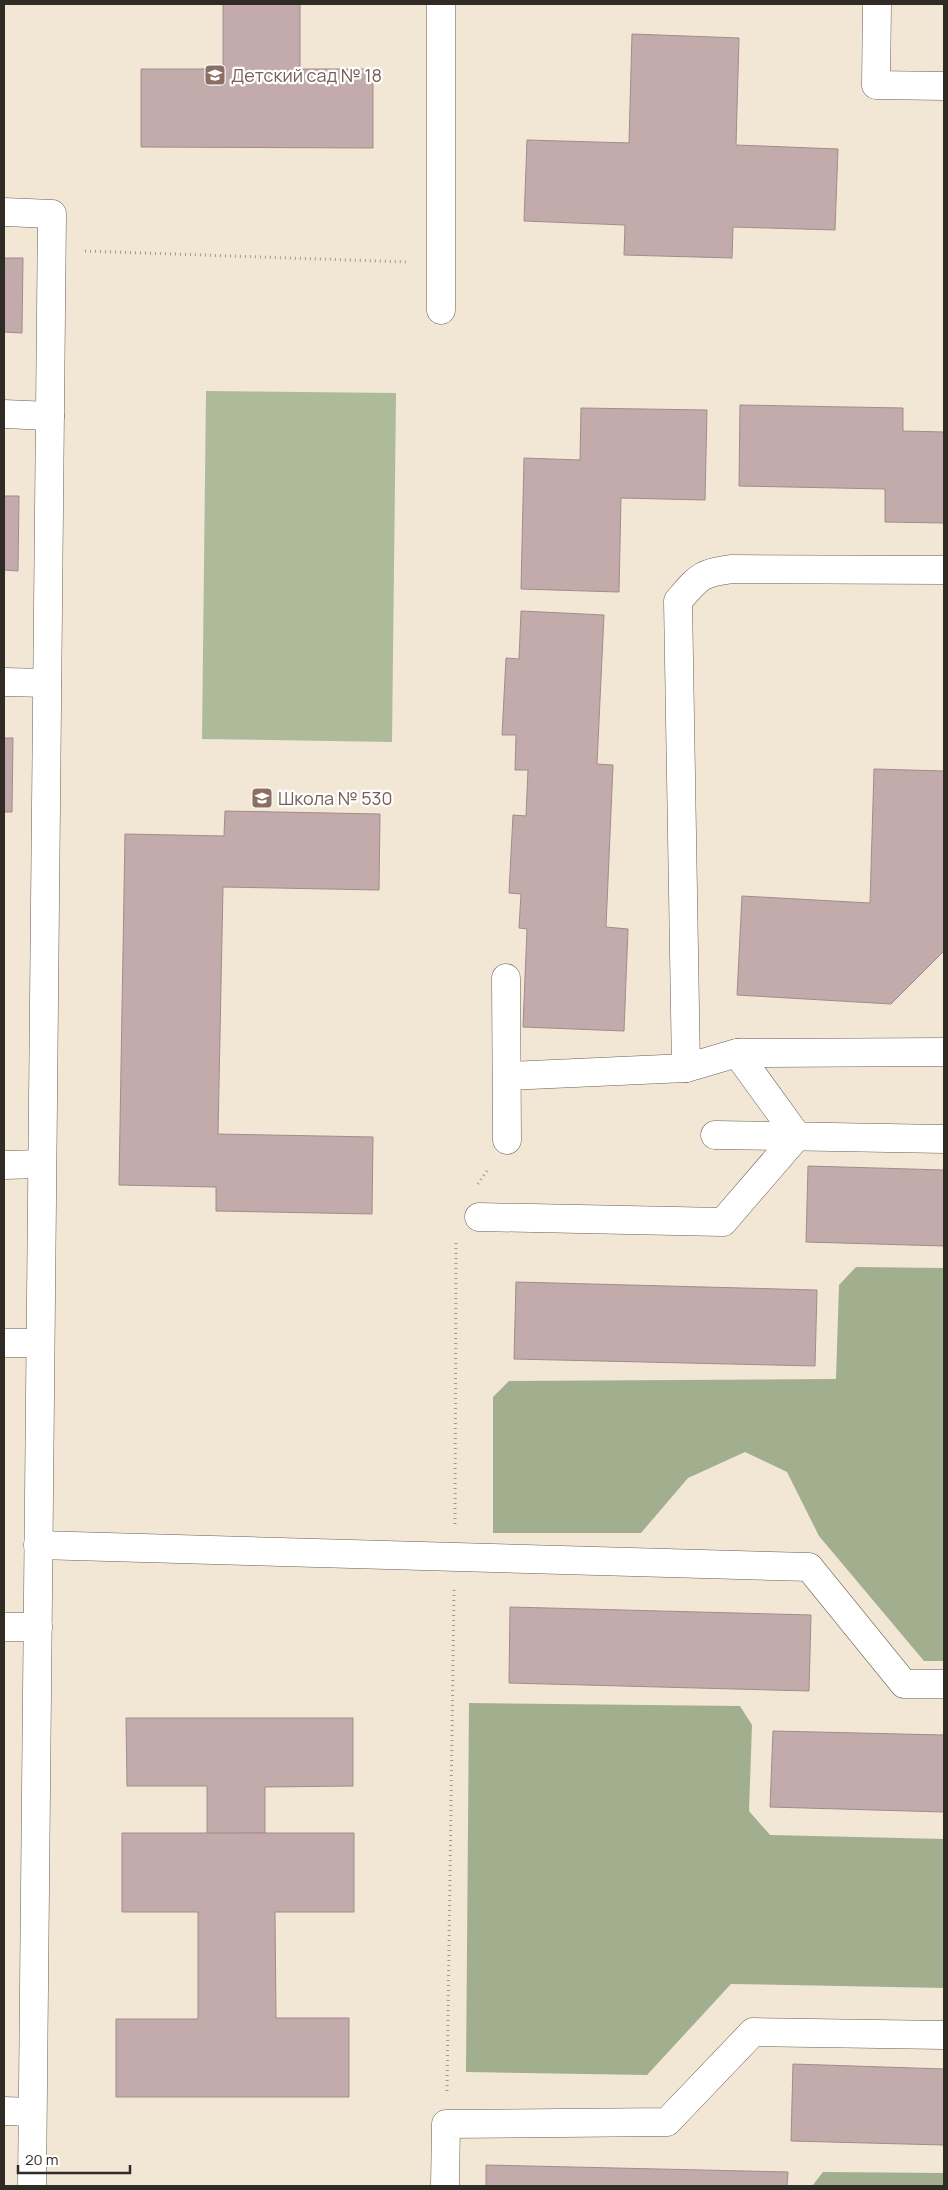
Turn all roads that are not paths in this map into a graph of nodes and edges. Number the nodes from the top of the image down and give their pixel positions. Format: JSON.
{"nodes":[{"id":1,"x":441,"y":4,"type":"edge"},
{"id":2,"x":878,"y":4,"type":"edge"},
{"id":3,"x":944,"y":86,"type":"edge"},
{"id":4,"x":4,"y":212,"type":"edge"},
{"id":5,"x":441,"y":310,"type":"dead end"},
{"id":6,"x":4,"y":414,"type":"edge"},
{"id":7,"x":50,"y":416,"type":"junction"},
{"id":8,"x":944,"y":570,"type":"edge"},
{"id":9,"x":4,"y":682,"type":"edge"},
{"id":10,"x":47,"y":683,"type":"junction"},
{"id":11,"x":506,"y":978,"type":"dead end"},
{"id":12,"x":944,"y":1052,"type":"edge"},
{"id":13,"x":737,"y":1053,"type":"junction"},
{"id":14,"x":686,"y":1068,"type":"junction"},
{"id":15,"x":507,"y":1076,"type":"junction"},
{"id":16,"x":715,"y":1135,"type":"dead end"},
{"id":17,"x":797,"y":1136,"type":"junction"},
{"id":18,"x":944,"y":1139,"type":"edge"},
{"id":19,"x":507,"y":1140,"type":"road end"},
{"id":20,"x":4,"y":1164,"type":"edge"},
{"id":21,"x":42,"y":1164,"type":"junction"},
{"id":22,"x":479,"y":1217,"type":"road end"},
{"id":23,"x":4,"y":1343,"type":"edge"},
{"id":24,"x":40,"y":1343,"type":"junction"},
{"id":25,"x":38,"y":1545,"type":"junction"},
{"id":26,"x":4,"y":1627,"type":"edge"},
{"id":27,"x":38,"y":1627,"type":"junction"},
{"id":28,"x":944,"y":1684,"type":"edge"},
{"id":29,"x":944,"y":2034,"type":"edge"},
{"id":30,"x":4,"y":2111,"type":"edge"},
{"id":31,"x":32,"y":2112,"type":"junction"},
{"id":32,"x":32,"y":2186,"type":"edge"},
{"id":33,"x":445,"y":2186,"type":"edge"}],
"edges":[{"from":1,"to":5,"type":"lane"},
{"from":2,"to":3,"type":"lane"},
{"from":4,"to":7,"type":"lane"},
{"from":6,"to":7,"type":"lane"},
{"from":7,"to":10,"type":"lane"},
{"from":8,"to":14,"type":"lane"},
{"from":9,"to":10,"type":"lane"},
{"from":10,"to":21,"type":"lane"},
{"from":11,"to":15,"type":"lane"},
{"from":12,"to":13,"type":"lane"},
{"from":13,"to":14,"type":"lane"},
{"from":13,"to":17,"type":"lane"},
{"from":14,"to":15,"type":"lane"},
{"from":15,"to":19,"type":"lane"},
{"from":16,"to":17,"type":"lane"},
{"from":17,"to":18,"type":"lane"},
{"from":17,"to":22,"type":"lane"},
{"from":20,"to":21,"type":"lane"},
{"from":21,"to":24,"type":"lane"},
{"from":23,"to":24,"type":"lane"},
{"from":24,"to":25,"type":"lane"},
{"from":25,"to":27,"type":"lane"},
{"from":25,"to":28,"type":"lane"},
{"from":26,"to":27,"type":"lane"},
{"from":27,"to":31,"type":"lane"},
{"from":29,"to":33,"type":"lane"},
{"from":30,"to":31,"type":"lane"},
{"from":31,"to":32,"type":"lane"}]}
